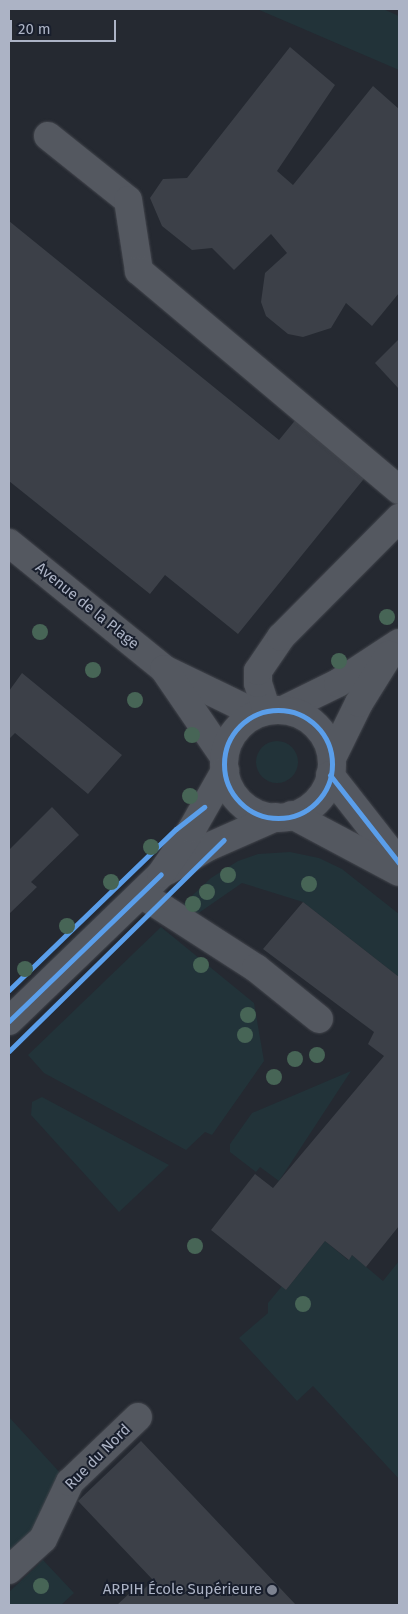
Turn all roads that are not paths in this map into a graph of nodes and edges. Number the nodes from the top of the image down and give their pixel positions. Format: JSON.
{"nodes":[{"id":1,"x":48,"y":136,"type":"dead end"},
{"id":2,"x":399,"y":490,"type":"edge"},
{"id":3,"x":399,"y":518,"type":"edge"},
{"id":4,"x":9,"y":543,"type":"edge"},
{"id":5,"x":395,"y":647,"type":"edge"},
{"id":6,"x":164,"y":669,"type":"junction"},
{"id":7,"x":269,"y":711,"type":"junction"},
{"id":8,"x":224,"y":764,"type":"junction"},
{"id":9,"x":331,"y":766,"type":"junction"},
{"id":10,"x":284,"y":816,"type":"junction"},
{"id":11,"x":398,"y":859,"type":"edge"},
{"id":12,"x":162,"y":874,"type":"junction"},
{"id":13,"x":141,"y":894,"type":"junction"},
{"id":14,"x":12,"y":1011,"type":"edge"},
{"id":15,"x":320,"y":1019,"type":"dead end"},
{"id":16,"x":138,"y":1418,"type":"dead end"},
{"id":17,"x":9,"y":1570,"type":"edge"}],
"edges":[{"from":1,"to":2,"type":"street"},
{"from":3,"to":7,"type":"street"},
{"from":4,"to":6,"type":"street","name":"Avenue de la Plage"},
{"from":5,"to":7,"type":"street"},
{"from":5,"to":9,"type":"street"},
{"from":6,"to":7,"type":"street","name":"Avenue de la Plage"},
{"from":6,"to":8,"type":"street","name":"Avenue de la Plage"},
{"from":7,"to":8,"type":"street"},
{"from":7,"to":9,"type":"street"},
{"from":8,"to":10,"type":"street"},
{"from":8,"to":12,"type":"street"},
{"from":9,"to":10,"type":"street"},
{"from":9,"to":11,"type":"street"},
{"from":10,"to":11,"type":"street"},
{"from":10,"to":12,"type":"street"},
{"from":12,"to":13,"type":"street"},
{"from":13,"to":14,"type":"street"},
{"from":13,"to":15,"type":"street"},
{"from":16,"to":17,"type":"street","name":"Rue du Nord"}]}
